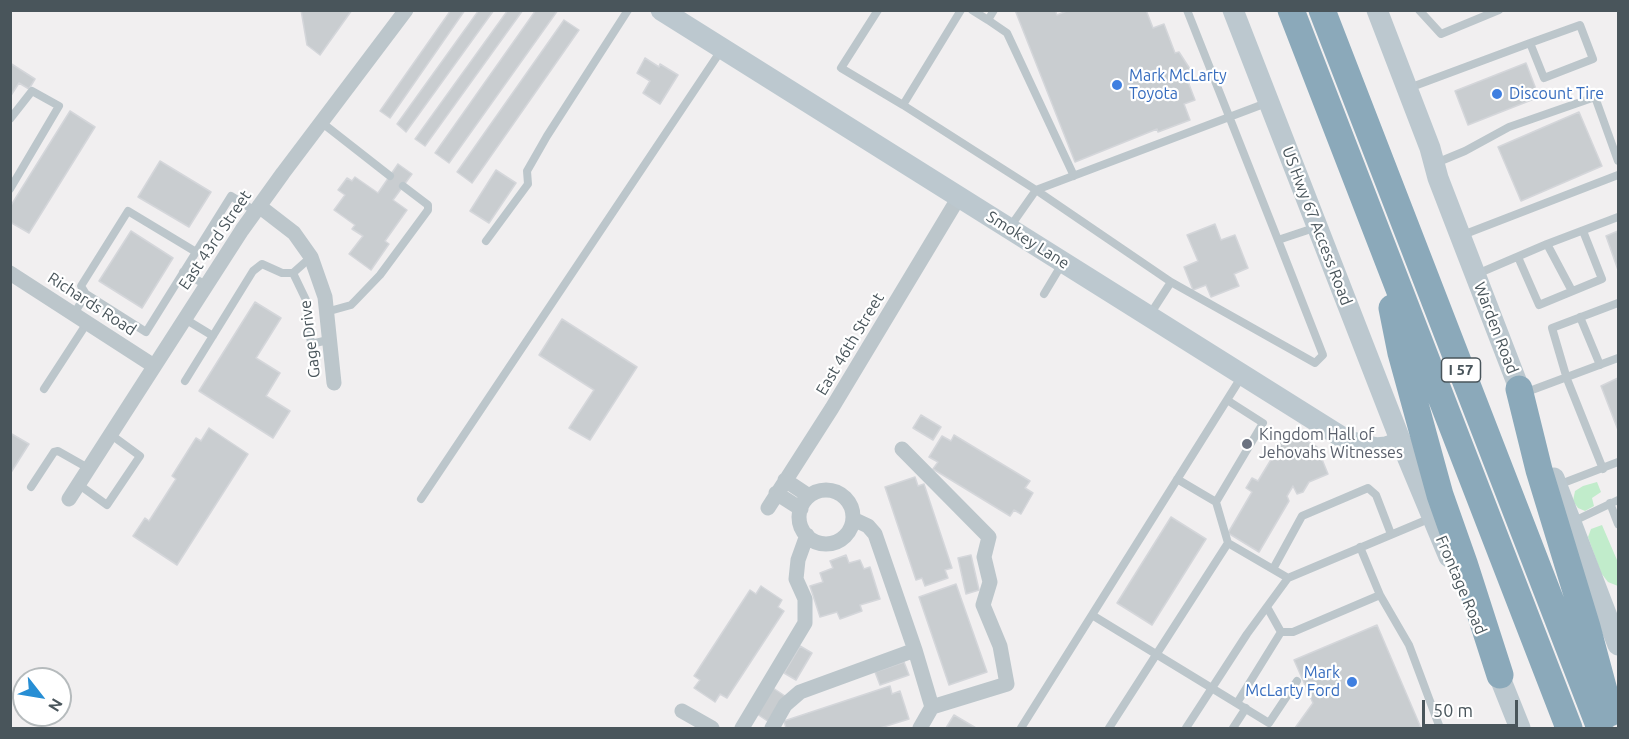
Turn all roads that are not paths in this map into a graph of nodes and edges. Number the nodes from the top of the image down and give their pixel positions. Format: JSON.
{"nodes":[{"id":1,"x":406,"y":10,"type":"edge"},
{"id":2,"x":628,"y":10,"type":"edge"},
{"id":3,"x":878,"y":10,"type":"edge"},
{"id":4,"x":961,"y":10,"type":"edge"},
{"id":5,"x":972,"y":10,"type":"edge"},
{"id":6,"x":994,"y":10,"type":"edge"},
{"id":7,"x":1187,"y":10,"type":"edge"},
{"id":8,"x":1233,"y":10,"type":"edge"},
{"id":9,"x":1291,"y":10,"type":"edge"},
{"id":10,"x":1322,"y":10,"type":"edge"},
{"id":11,"x":1377,"y":10,"type":"edge"},
{"id":12,"x":1499,"y":10,"type":"edge"},
{"id":13,"x":1424,"y":12,"type":"edge"},
{"id":14,"x":673,"y":14,"type":"edge"},
{"id":15,"x":988,"y":20,"type":"junction"},
{"id":16,"x":1530,"y":43,"type":"junction"},
{"id":17,"x":722,"y":48,"type":"junction"},
{"id":18,"x":1407,"y":89,"type":"junction"},
{"id":19,"x":1269,"y":102,"type":"junction"},
{"id":20,"x":903,"y":105,"type":"junction"},
{"id":21,"x":1230,"y":117,"type":"junction"},
{"id":22,"x":10,"y":119,"type":"edge"},
{"id":23,"x":321,"y":122,"type":"junction"},
{"id":24,"x":1618,"y":161,"type":"edge"},
{"id":25,"x":1434,"y":164,"type":"junction"},
{"id":26,"x":1618,"y":175,"type":"edge"},
{"id":27,"x":390,"y":176,"type":"dead end"},
{"id":28,"x":1074,"y":176,"type":"junction"},
{"id":29,"x":403,"y":186,"type":"dead end"},
{"id":30,"x":10,"y":189,"type":"edge"},
{"id":31,"x":1036,"y":190,"type":"junction"},
{"id":32,"x":959,"y":197,"type":"junction"},
{"id":33,"x":257,"y":208,"type":"junction"},
{"id":34,"x":1618,"y":217,"type":"edge"},
{"id":35,"x":1317,"y":227,"type":"junction"},
{"id":36,"x":1009,"y":229,"type":"junction"},
{"id":37,"x":1583,"y":231,"type":"junction"},
{"id":38,"x":1376,"y":234,"type":"junction"},
{"id":39,"x":1460,"y":236,"type":"junction"},
{"id":40,"x":486,"y":240,"type":"dead end"},
{"id":41,"x":1278,"y":240,"type":"junction"},
{"id":42,"x":1548,"y":244,"type":"junction"},
{"id":43,"x":196,"y":252,"type":"junction"},
{"id":44,"x":311,"y":257,"type":"junction"},
{"id":45,"x":1518,"y":257,"type":"junction"},
{"id":46,"x":1063,"y":263,"type":"junction"},
{"id":47,"x":183,"y":272,"type":"junction"},
{"id":48,"x":10,"y":273,"type":"edge"},
{"id":49,"x":293,"y":273,"type":"junction"},
{"id":50,"x":1475,"y":275,"type":"junction"},
{"id":51,"x":1171,"y":282,"type":"junction"},
{"id":52,"x":206,"y":285,"type":"junction"},
{"id":53,"x":1572,"y":291,"type":"junction"},
{"id":54,"x":86,"y":294,"type":"junction"},
{"id":55,"x":1044,"y":294,"type":"dead end"},
{"id":56,"x":306,"y":300,"type":"junction"},
{"id":57,"x":325,"y":304,"type":"junction"},
{"id":58,"x":1618,"y":306,"type":"edge"},
{"id":59,"x":1149,"y":316,"type":"junction"},
{"id":60,"x":1580,"y":317,"type":"junction"},
{"id":61,"x":81,"y":318,"type":"junction"},
{"id":62,"x":185,"y":319,"type":"junction"},
{"id":63,"x":213,"y":336,"type":"junction"},
{"id":64,"x":328,"y":340,"type":"junction"},
{"id":65,"x":1618,"y":358,"type":"edge"},
{"id":66,"x":154,"y":366,"type":"junction"},
{"id":67,"x":1600,"y":366,"type":"junction"},
{"id":68,"x":1242,"y":375,"type":"junction"},
{"id":69,"x":1567,"y":379,"type":"junction"},
{"id":70,"x":185,"y":381,"type":"dead end"},
{"id":71,"x":334,"y":384,"type":"dead end"},
{"id":72,"x":44,"y":389,"type":"dead end"},
{"id":73,"x":1520,"y":392,"type":"junction"},
{"id":74,"x":1227,"y":400,"type":"junction"},
{"id":75,"x":110,"y":435,"type":"junction"},
{"id":76,"x":1401,"y":442,"type":"junction"},
{"id":77,"x":902,"y":449,"type":"dead end"},
{"id":78,"x":1618,"y":462,"type":"edge"},
{"id":79,"x":88,"y":468,"type":"junction"},
{"id":80,"x":1603,"y":468,"type":"junction"},
{"id":81,"x":1177,"y":479,"type":"junction"},
{"id":82,"x":785,"y":480,"type":"junction"},
{"id":83,"x":78,"y":484,"type":"junction"},
{"id":84,"x":1556,"y":486,"type":"junction"},
{"id":85,"x":31,"y":487,"type":"dead end"},
{"id":86,"x":776,"y":493,"type":"junction"},
{"id":87,"x":69,"y":499,"type":"dead end"},
{"id":88,"x":421,"y":499,"type":"dead end"},
{"id":89,"x":1216,"y":502,"type":"junction"},
{"id":90,"x":1614,"y":502,"type":"edge"},
{"id":91,"x":805,"y":503,"type":"junction"},
{"id":92,"x":768,"y":507,"type":"dead end"},
{"id":93,"x":1433,"y":518,"type":"junction"},
{"id":94,"x":853,"y":519,"type":"junction"},
{"id":95,"x":1571,"y":523,"type":"junction"},
{"id":96,"x":1618,"y":524,"type":"edge"},
{"id":97,"x":1391,"y":534,"type":"junction"},
{"id":98,"x":807,"y":535,"type":"junction"},
{"id":99,"x":1228,"y":543,"type":"junction"},
{"id":100,"x":1360,"y":547,"type":"junction"},
{"id":101,"x":1273,"y":569,"type":"junction"},
{"id":102,"x":1288,"y":578,"type":"junction"},
{"id":103,"x":1380,"y":595,"type":"junction"},
{"id":104,"x":1610,"y":600,"type":"edge"},
{"id":105,"x":1267,"y":607,"type":"junction"},
{"id":106,"x":1092,"y":615,"type":"junction"},
{"id":107,"x":1281,"y":632,"type":"junction"},
{"id":108,"x":1618,"y":645,"type":"edge"},
{"id":109,"x":915,"y":650,"type":"junction"},
{"id":110,"x":1156,"y":654,"type":"junction"},
{"id":111,"x":1500,"y":675,"type":"junction"},
{"id":112,"x":1296,"y":681,"type":"dead end"},
{"id":113,"x":1212,"y":687,"type":"junction"},
{"id":114,"x":1237,"y":703,"type":"junction"},
{"id":115,"x":932,"y":707,"type":"junction"},
{"id":116,"x":1246,"y":708,"type":"junction"},
{"id":117,"x":682,"y":711,"type":"dead end"},
{"id":118,"x":712,"y":729,"type":"edge"},
{"id":119,"x":742,"y":729,"type":"edge"},
{"id":120,"x":771,"y":729,"type":"edge"},
{"id":121,"x":920,"y":729,"type":"edge"},
{"id":122,"x":1021,"y":729,"type":"edge"},
{"id":123,"x":1109,"y":729,"type":"edge"},
{"id":124,"x":1186,"y":729,"type":"edge"},
{"id":125,"x":1233,"y":729,"type":"edge"},
{"id":126,"x":1440,"y":729,"type":"edge"},
{"id":127,"x":1520,"y":729,"type":"edge"},
{"id":128,"x":1569,"y":729,"type":"edge"},
{"id":129,"x":1600,"y":729,"type":"edge"},
{"id":130,"x":1614,"y":729,"type":"edge"}],
"edges":[{"from":1,"to":23,"type":"street","name":"East 43rd Street"},
{"from":2,"to":40,"type":"lane"},
{"from":3,"to":20,"type":"lane"},
{"from":4,"to":20,"type":"lane"},
{"from":5,"to":15,"type":"lane"},
{"from":6,"to":15,"type":"lane"},
{"from":7,"to":21,"type":"lane"},
{"from":8,"to":19,"type":"main road","name":"US Hwy 67 Access Road"},
{"from":9,"to":38,"type":"highway","number":"I 57"},
{"from":10,"to":129,"type":"highway","number":"I 57"},
{"from":11,"to":18,"type":"main road","name":"Warden Road"},
{"from":12,"to":13,"type":"lane"},
{"from":14,"to":17,"type":"main road","name":"Smokey Lane"},
{"from":15,"to":28,"type":"lane"},
{"from":16,"to":16,"type":"lane"},
{"from":16,"to":18,"type":"lane"},
{"from":17,"to":32,"type":"main road","name":"Smokey Lane"},
{"from":17,"to":88,"type":"lane"},
{"from":18,"to":25,"type":"main road","name":"Warden Road"},
{"from":19,"to":21,"type":"lane"},
{"from":19,"to":35,"type":"main road","name":"US Hwy 67 Access Road"},
{"from":20,"to":31,"type":"lane"},
{"from":21,"to":28,"type":"lane"},
{"from":21,"to":41,"type":"lane"},
{"from":22,"to":30,"type":"lane"},
{"from":23,"to":27,"type":"lane"},
{"from":23,"to":33,"type":"street","name":"East 43rd Street"},
{"from":24,"to":25,"type":"lane"},
{"from":25,"to":39,"type":"main road","name":"Warden Road"},
{"from":26,"to":39,"type":"lane"},
{"from":28,"to":31,"type":"lane"},
{"from":29,"to":57,"type":"lane"},
{"from":31,"to":36,"type":"lane"},
{"from":31,"to":51,"type":"lane"},
{"from":32,"to":36,"type":"main road","name":"Smokey Lane"},
{"from":32,"to":82,"type":"street","name":"East 46th Street"},
{"from":33,"to":43,"type":"lane"},
{"from":33,"to":44,"type":"street","name":"Gage Drive"},
{"from":33,"to":52,"type":"street","name":"East 43rd Street"},
{"from":34,"to":37,"type":"lane"},
{"from":35,"to":41,"type":"lane"},
{"from":35,"to":76,"type":"main road","name":"US Hwy 67 Access Road"},
{"from":36,"to":46,"type":"main road","name":"Smokey Lane"},
{"from":37,"to":42,"type":"lane"},
{"from":37,"to":53,"type":"lane"},
{"from":38,"to":111,"type":"highway"},
{"from":38,"to":128,"type":"highway","number":"I 57"},
{"from":39,"to":50,"type":"main road","name":"Warden Road"},
{"from":41,"to":51,"type":"lane"},
{"from":42,"to":45,"type":"lane"},
{"from":42,"to":53,"type":"lane"},
{"from":43,"to":47,"type":"lane"},
{"from":43,"to":54,"type":"lane"},
{"from":44,"to":49,"type":"lane"},
{"from":44,"to":57,"type":"street","name":"Gage Drive"},
{"from":45,"to":50,"type":"lane"},
{"from":45,"to":53,"type":"lane"},
{"from":46,"to":55,"type":"lane"},
{"from":46,"to":59,"type":"main road","name":"Smokey Lane"},
{"from":47,"to":52,"type":"lane"},
{"from":47,"to":54,"type":"lane"},
{"from":48,"to":61,"type":"street","name":"Richards Road"},
{"from":49,"to":56,"type":"lane"},
{"from":49,"to":63,"type":"lane"},
{"from":50,"to":73,"type":"main road","name":"Warden Road"},
{"from":51,"to":59,"type":"lane"},
{"from":52,"to":62,"type":"street","name":"East 43rd Street"},
{"from":54,"to":61,"type":"lane"},
{"from":56,"to":57,"type":"lane"},
{"from":56,"to":64,"type":"lane"},
{"from":57,"to":64,"type":"street","name":"Gage Drive"},
{"from":58,"to":60,"type":"lane"},
{"from":59,"to":68,"type":"main road","name":"Smokey Lane"},
{"from":60,"to":67,"type":"lane"},
{"from":60,"to":69,"type":"lane"},
{"from":61,"to":66,"type":"street","name":"Richards Road"},
{"from":61,"to":72,"type":"lane"},
{"from":62,"to":63,"type":"lane"},
{"from":62,"to":66,"type":"street","name":"East 43rd Street"},
{"from":63,"to":70,"type":"lane"},
{"from":64,"to":71,"type":"street","name":"Gage Drive"},
{"from":65,"to":67,"type":"lane"},
{"from":66,"to":75,"type":"street","name":"East 43rd Street"},
{"from":67,"to":69,"type":"lane"},
{"from":68,"to":74,"type":"lane"},
{"from":68,"to":76,"type":"main road","name":"Smokey Lane"},
{"from":69,"to":73,"type":"lane"},
{"from":69,"to":80,"type":"lane"},
{"from":73,"to":84,"type":"main road","name":"Warden Road"},
{"from":73,"to":130,"type":"highway"},
{"from":74,"to":81,"type":"lane"},
{"from":74,"to":89,"type":"lane"},
{"from":75,"to":79,"type":"street","name":"East 43rd Street"},
{"from":75,"to":83,"type":"lane"},
{"from":76,"to":93,"type":"main road","name":"Frontage Road"},
{"from":77,"to":115,"type":"street"},
{"from":78,"to":80,"type":"lane"},
{"from":79,"to":83,"type":"street","name":"East 43rd Street"},
{"from":79,"to":85,"type":"lane"},
{"from":80,"to":84,"type":"lane"},
{"from":81,"to":89,"type":"lane"},
{"from":81,"to":106,"type":"lane"},
{"from":82,"to":86,"type":"street","name":"East 46th Street"},
{"from":82,"to":91,"type":"street"},
{"from":83,"to":87,"type":"street","name":"East 43rd Street"},
{"from":84,"to":95,"type":"main road","name":"Warden Road"},
{"from":86,"to":91,"type":"street"},
{"from":86,"to":92,"type":"street","name":"East 46th Street"},
{"from":89,"to":99,"type":"lane"},
{"from":90,"to":95,"type":"lane"},
{"from":90,"to":96,"type":"lane"},
{"from":91,"to":94,"type":"street"},
{"from":91,"to":98,"type":"street"},
{"from":93,"to":97,"type":"lane"},
{"from":93,"to":111,"type":"main road","name":"Frontage Road"},
{"from":94,"to":98,"type":"street"},
{"from":94,"to":109,"type":"street"},
{"from":95,"to":104,"type":"main road","name":"Warden Road"},
{"from":97,"to":100,"type":"lane"},
{"from":97,"to":101,"type":"lane"},
{"from":98,"to":119,"type":"street"},
{"from":99,"to":101,"type":"lane"},
{"from":99,"to":110,"type":"lane"},
{"from":100,"to":102,"type":"lane"},
{"from":100,"to":103,"type":"lane"},
{"from":101,"to":102,"type":"lane"},
{"from":102,"to":105,"type":"lane"},
{"from":103,"to":107,"type":"lane"},
{"from":103,"to":126,"type":"lane"},
{"from":104,"to":108,"type":"main road","name":"Warden Road"},
{"from":105,"to":107,"type":"lane"},
{"from":105,"to":113,"type":"lane"},
{"from":106,"to":110,"type":"lane"},
{"from":106,"to":122,"type":"lane"},
{"from":107,"to":114,"type":"lane"},
{"from":109,"to":115,"type":"street"},
{"from":109,"to":120,"type":"street"},
{"from":110,"to":113,"type":"lane"},
{"from":110,"to":123,"type":"lane"},
{"from":111,"to":127,"type":"main road","name":"Frontage Road"},
{"from":112,"to":116,"type":"lane"},
{"from":113,"to":114,"type":"lane"},
{"from":113,"to":124,"type":"lane"},
{"from":114,"to":116,"type":"lane"},
{"from":115,"to":121,"type":"street"},
{"from":116,"to":125,"type":"lane"},
{"from":117,"to":118,"type":"street"}]}
